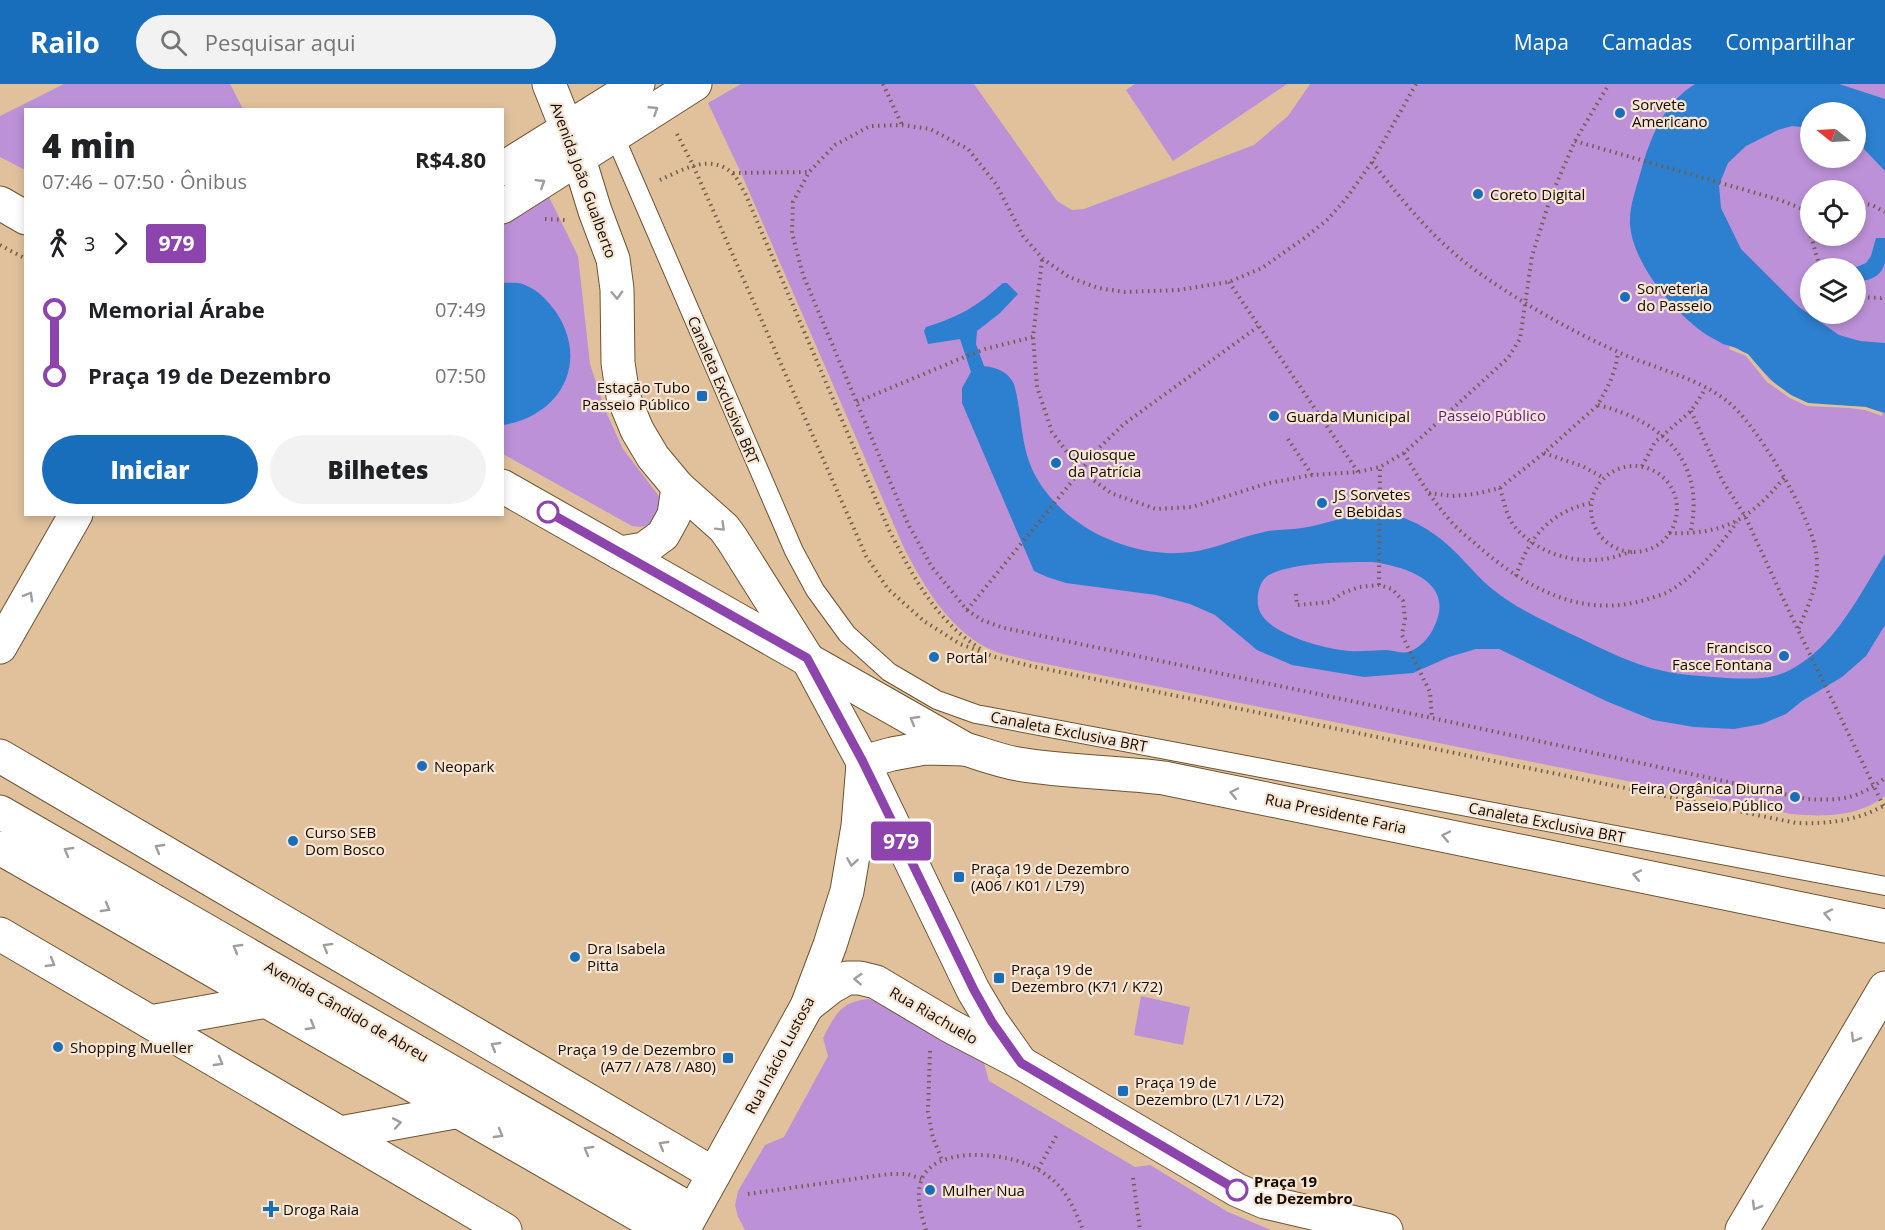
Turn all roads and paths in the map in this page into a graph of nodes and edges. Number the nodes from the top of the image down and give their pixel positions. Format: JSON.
{"nodes":[{"id":1,"x":549,"y":84,"type":"edge"},
{"id":2,"x":638,"y":84,"type":"edge"},
{"id":3,"x":694,"y":84,"type":"edge"},
{"id":4,"x":884,"y":84,"type":"edge"},
{"id":5,"x":1416,"y":84,"type":"edge"},
{"id":6,"x":1609,"y":84,"type":"edge"},
{"id":7,"x":608,"y":122,"type":"junction"},
{"id":8,"x":902,"y":125,"type":"junction"},
{"id":9,"x":567,"y":129,"type":"junction"},
{"id":10,"x":675,"y":129,"type":"dead end"},
{"id":11,"x":1575,"y":141,"type":"junction"},
{"id":12,"x":579,"y":159,"type":"junction"},
{"id":13,"x":1372,"y":162,"type":"junction"},
{"id":14,"x":693,"y":165,"type":"junction"},
{"id":15,"x":504,"y":168,"type":"edge"},
{"id":16,"x":809,"y":172,"type":"junction"},
{"id":17,"x":732,"y":173,"type":"junction"},
{"id":18,"x":655,"y":182,"type":"dead end"},
{"id":19,"x":0,"y":203,"type":"edge"},
{"id":20,"x":1866,"y":204,"type":"edge"},
{"id":21,"x":504,"y":206,"type":"edge"},
{"id":22,"x":1800,"y":207,"type":"edge"},
{"id":23,"x":1885,"y":212,"type":"edge"},
{"id":24,"x":24,"y":217,"type":"edge"},
{"id":25,"x":0,"y":245,"type":"edge"},
{"id":26,"x":24,"y":258,"type":"edge"},
{"id":27,"x":1042,"y":259,"type":"junction"},
{"id":28,"x":1229,"y":282,"type":"junction"},
{"id":29,"x":1885,"y":296,"type":"edge"},
{"id":30,"x":1866,"y":297,"type":"edge"},
{"id":31,"x":1525,"y":302,"type":"junction"},
{"id":32,"x":1258,"y":326,"type":"junction"},
{"id":33,"x":1033,"y":337,"type":"junction"},
{"id":34,"x":1228,"y":348,"type":"junction"},
{"id":35,"x":1618,"y":352,"type":"junction"},
{"id":36,"x":1233,"y":354,"type":"dead end"},
{"id":37,"x":1706,"y":388,"type":"junction"},
{"id":38,"x":857,"y":402,"type":"junction"},
{"id":39,"x":1598,"y":405,"type":"junction"},
{"id":40,"x":1691,"y":411,"type":"junction"},
{"id":41,"x":1662,"y":435,"type":"junction"},
{"id":42,"x":1288,"y":438,"type":"dead end"},
{"id":43,"x":1404,"y":453,"type":"junction"},
{"id":44,"x":1544,"y":453,"type":"junction"},
{"id":45,"x":1642,"y":466,"type":"junction"},
{"id":46,"x":1380,"y":467,"type":"junction"},
{"id":47,"x":1081,"y":471,"type":"junction"},
{"id":48,"x":1358,"y":472,"type":"junction"},
{"id":49,"x":1312,"y":475,"type":"junction"},
{"id":50,"x":1604,"y":478,"type":"junction"},
{"id":51,"x":1784,"y":478,"type":"junction"},
{"id":52,"x":504,"y":487,"type":"edge"},
{"id":53,"x":678,"y":487,"type":"junction"},
{"id":54,"x":1500,"y":488,"type":"junction"},
{"id":55,"x":1428,"y":493,"type":"junction"},
{"id":56,"x":1591,"y":503,"type":"junction"},
{"id":57,"x":75,"y":516,"type":"edge"},
{"id":58,"x":1745,"y":516,"type":"junction"},
{"id":59,"x":1737,"y":522,"type":"junction"},
{"id":60,"x":1669,"y":533,"type":"junction"},
{"id":61,"x":1690,"y":534,"type":"junction"},
{"id":62,"x":1531,"y":542,"type":"junction"},
{"id":63,"x":1632,"y":552,"type":"junction"},
{"id":64,"x":620,"y":553,"type":"junction"},
{"id":65,"x":1515,"y":576,"type":"junction"},
{"id":66,"x":1379,"y":585,"type":"junction"},
{"id":67,"x":1296,"y":594,"type":"dead end"},
{"id":68,"x":967,"y":610,"type":"junction"},
{"id":69,"x":1798,"y":630,"type":"junction"},
{"id":70,"x":0,"y":647,"type":"edge"},
{"id":71,"x":995,"y":657,"type":"junction"},
{"id":72,"x":807,"y":658,"type":"junction"},
{"id":73,"x":1432,"y":718,"type":"junction"},
{"id":74,"x":964,"y":749,"type":"junction"},
{"id":75,"x":0,"y":756,"type":"edge"},
{"id":76,"x":863,"y":762,"type":"junction"},
{"id":77,"x":1885,"y":778,"type":"edge"},
{"id":78,"x":1874,"y":787,"type":"junction"},
{"id":79,"x":1885,"y":807,"type":"edge"},
{"id":80,"x":0,"y":812,"type":"edge"},
{"id":81,"x":0,"y":848,"type":"edge"},
{"id":82,"x":1885,"y":886,"type":"edge"},
{"id":83,"x":1885,"y":926,"type":"edge"},
{"id":84,"x":0,"y":934,"type":"edge"},
{"id":85,"x":1885,"y":987,"type":"edge"},
{"id":86,"x":267,"y":1001,"type":"junction"},
{"id":87,"x":807,"y":1006,"type":"junction"},
{"id":88,"x":150,"y":1022,"type":"junction"},
{"id":89,"x":930,"y":1041,"type":"dead end"},
{"id":90,"x":1021,"y":1063,"type":"junction"},
{"id":91,"x":460,"y":1111,"type":"junction"},
{"id":92,"x":340,"y":1133,"type":"junction"},
{"id":93,"x":1059,"y":1133,"type":"dead end"},
{"id":94,"x":942,"y":1160,"type":"junction"},
{"id":95,"x":1038,"y":1169,"type":"junction"},
{"id":96,"x":714,"y":1174,"type":"junction"},
{"id":97,"x":1133,"y":1178,"type":"dead end"},
{"id":98,"x":922,"y":1179,"type":"junction"},
{"id":99,"x":748,"y":1194,"type":"dead end"},
{"id":100,"x":688,"y":1220,"type":"edge"},
{"id":101,"x":1302,"y":1220,"type":"edge"},
{"id":102,"x":505,"y":1230,"type":"edge"},
{"id":103,"x":665,"y":1230,"type":"edge"},
{"id":104,"x":926,"y":1230,"type":"edge"},
{"id":105,"x":1083,"y":1230,"type":"edge"},
{"id":106,"x":1140,"y":1230,"type":"edge"},
{"id":107,"x":1386,"y":1230,"type":"edge"},
{"id":108,"x":1742,"y":1230,"type":"edge"}],
"edges":[{"from":1,"to":9,"type":"street","name":"Avenida João Gualberto"},
{"from":2,"to":7,"type":"street"},
{"from":7,"to":3,"type":"street","one_way":true},
{"from":4,"to":8,"type":"path"},
{"from":5,"to":13,"type":"path"},
{"from":6,"to":11,"type":"path"},
{"from":7,"to":9,"type":"street"},
{"from":7,"to":12,"type":"street"},
{"from":7,"to":82,"type":"lane","name":"Canaleta Exclusiva BRT"},
{"from":8,"to":16,"type":"path"},
{"from":8,"to":27,"type":"path"},
{"from":9,"to":12,"type":"street","name":"Avenida João Gualberto"},
{"from":9,"to":15,"type":"street"},
{"from":10,"to":14,"type":"path"},
{"from":11,"to":22,"type":"path"},
{"from":11,"to":31,"type":"path"},
{"from":21,"to":12,"type":"street","one_way":true},
{"from":12,"to":53,"type":"street","name":"Avenida João Gualberto","one_way":true},
{"from":13,"to":28,"type":"path"},
{"from":13,"to":31,"type":"path"},
{"from":14,"to":17,"type":"path"},
{"from":14,"to":18,"type":"path"},
{"from":14,"to":71,"type":"path"},
{"from":16,"to":17,"type":"path"},
{"from":16,"to":38,"type":"path"},
{"from":17,"to":71,"type":"path"},
{"from":19,"to":24,"type":"street"},
{"from":20,"to":23,"type":"path"},
{"from":25,"to":26,"type":"path"},
{"from":27,"to":28,"type":"path"},
{"from":27,"to":33,"type":"path"},
{"from":28,"to":32,"type":"path"},
{"from":29,"to":30,"type":"path"},
{"from":31,"to":35,"type":"path"},
{"from":31,"to":43,"type":"path"},
{"from":32,"to":34,"type":"path"},
{"from":32,"to":48,"type":"path"},
{"from":33,"to":38,"type":"path"},
{"from":33,"to":47,"type":"path"},
{"from":34,"to":36,"type":"path"},
{"from":34,"to":47,"type":"path"},
{"from":35,"to":37,"type":"path"},
{"from":35,"to":39,"type":"path"},
{"from":37,"to":40,"type":"path"},
{"from":37,"to":51,"type":"path"},
{"from":38,"to":68,"type":"path"},
{"from":39,"to":41,"type":"path"},
{"from":39,"to":44,"type":"path"},
{"from":40,"to":41,"type":"path"},
{"from":40,"to":58,"type":"path"},
{"from":41,"to":45,"type":"path"},
{"from":41,"to":61,"type":"path"},
{"from":42,"to":49,"type":"path"},
{"from":43,"to":46,"type":"path"},
{"from":43,"to":55,"type":"path"},
{"from":44,"to":50,"type":"path"},
{"from":44,"to":54,"type":"path"},
{"from":45,"to":50,"type":"path"},
{"from":45,"to":60,"type":"path"},
{"from":46,"to":48,"type":"path"},
{"from":46,"to":66,"type":"path"},
{"from":47,"to":49,"type":"path"},
{"from":47,"to":68,"type":"path"},
{"from":48,"to":49,"type":"path"},
{"from":50,"to":56,"type":"path"},
{"from":51,"to":58,"type":"path"},
{"from":51,"to":69,"type":"path"},
{"from":52,"to":64,"type":"street","name":"Rua Presidente Faria"},
{"from":53,"to":64,"type":"street"},
{"from":53,"to":72,"type":"street","name":"Avenida João Gualberto","one_way":true},
{"from":54,"to":55,"type":"path"},
{"from":54,"to":62,"type":"path"},
{"from":55,"to":65,"type":"path"},
{"from":56,"to":62,"type":"path"},
{"from":56,"to":63,"type":"path"},
{"from":70,"to":57,"type":"street","one_way":true},
{"from":58,"to":59,"type":"path"},
{"from":58,"to":69,"type":"path"},
{"from":59,"to":61,"type":"path"},
{"from":59,"to":65,"type":"path"},
{"from":60,"to":61,"type":"path"},
{"from":60,"to":63,"type":"path"},
{"from":62,"to":63,"type":"path"},
{"from":62,"to":65,"type":"path"},
{"from":64,"to":72,"type":"street","name":"Rua Presidente Faria"},
{"from":66,"to":67,"type":"path"},
{"from":66,"to":73,"type":"path"},
{"from":68,"to":73,"type":"path"},
{"from":69,"to":78,"type":"path"},
{"from":71,"to":79,"type":"path"},
{"from":74,"to":72,"type":"street","name":"Rua Presidente Faria","one_way":true},
{"from":72,"to":76,"type":"street","name":"Avenida João Gualberto"},
{"from":73,"to":78,"type":"path"},
{"from":74,"to":76,"type":"street"},
{"from":83,"to":74,"type":"street","name":"Rua Presidente Faria","one_way":true},
{"from":96,"to":75,"type":"street","one_way":true},
{"from":76,"to":87,"type":"street","name":"Rua Inácio Lustosa","one_way":true},
{"from":76,"to":90,"type":"street","name":"Avenida João Gualberto"},
{"from":77,"to":78,"type":"path"},
{"from":78,"to":79,"type":"path"},
{"from":100,"to":80,"type":"street","name":"Avenida Cândido de Abreu","one_way":true},
{"from":81,"to":86,"type":"street","name":"Avenida Cândido de Abreu","one_way":true},
{"from":84,"to":88,"type":"street","one_way":true},
{"from":85,"to":108,"type":"street","one_way":true},
{"from":86,"to":88,"type":"street"},
{"from":86,"to":91,"type":"street","name":"Avenida Cândido de Abreu","one_way":true},
{"from":90,"to":87,"type":"street","name":"Rua Riachuelo","one_way":true},
{"from":87,"to":96,"type":"street","name":"Rua Inácio Lustosa"},
{"from":88,"to":92,"type":"street","one_way":true},
{"from":89,"to":94,"type":"path"},
{"from":90,"to":101,"type":"street","name":"Rua Riachuelo"},
{"from":92,"to":91,"type":"street","one_way":true},
{"from":91,"to":103,"type":"street","name":"Avenida Cândido de Abreu","one_way":true},
{"from":92,"to":102,"type":"street"},
{"from":93,"to":95,"type":"path"},
{"from":94,"to":95,"type":"path"},
{"from":94,"to":98,"type":"path"},
{"from":95,"to":105,"type":"path"},
{"from":96,"to":100,"type":"street","name":"Rua Inácio Lustosa"},
{"from":97,"to":106,"type":"path"},
{"from":98,"to":99,"type":"path"},
{"from":98,"to":104,"type":"path"},
{"from":101,"to":107,"type":"street","name":"Rua Riachuelo"}]}
